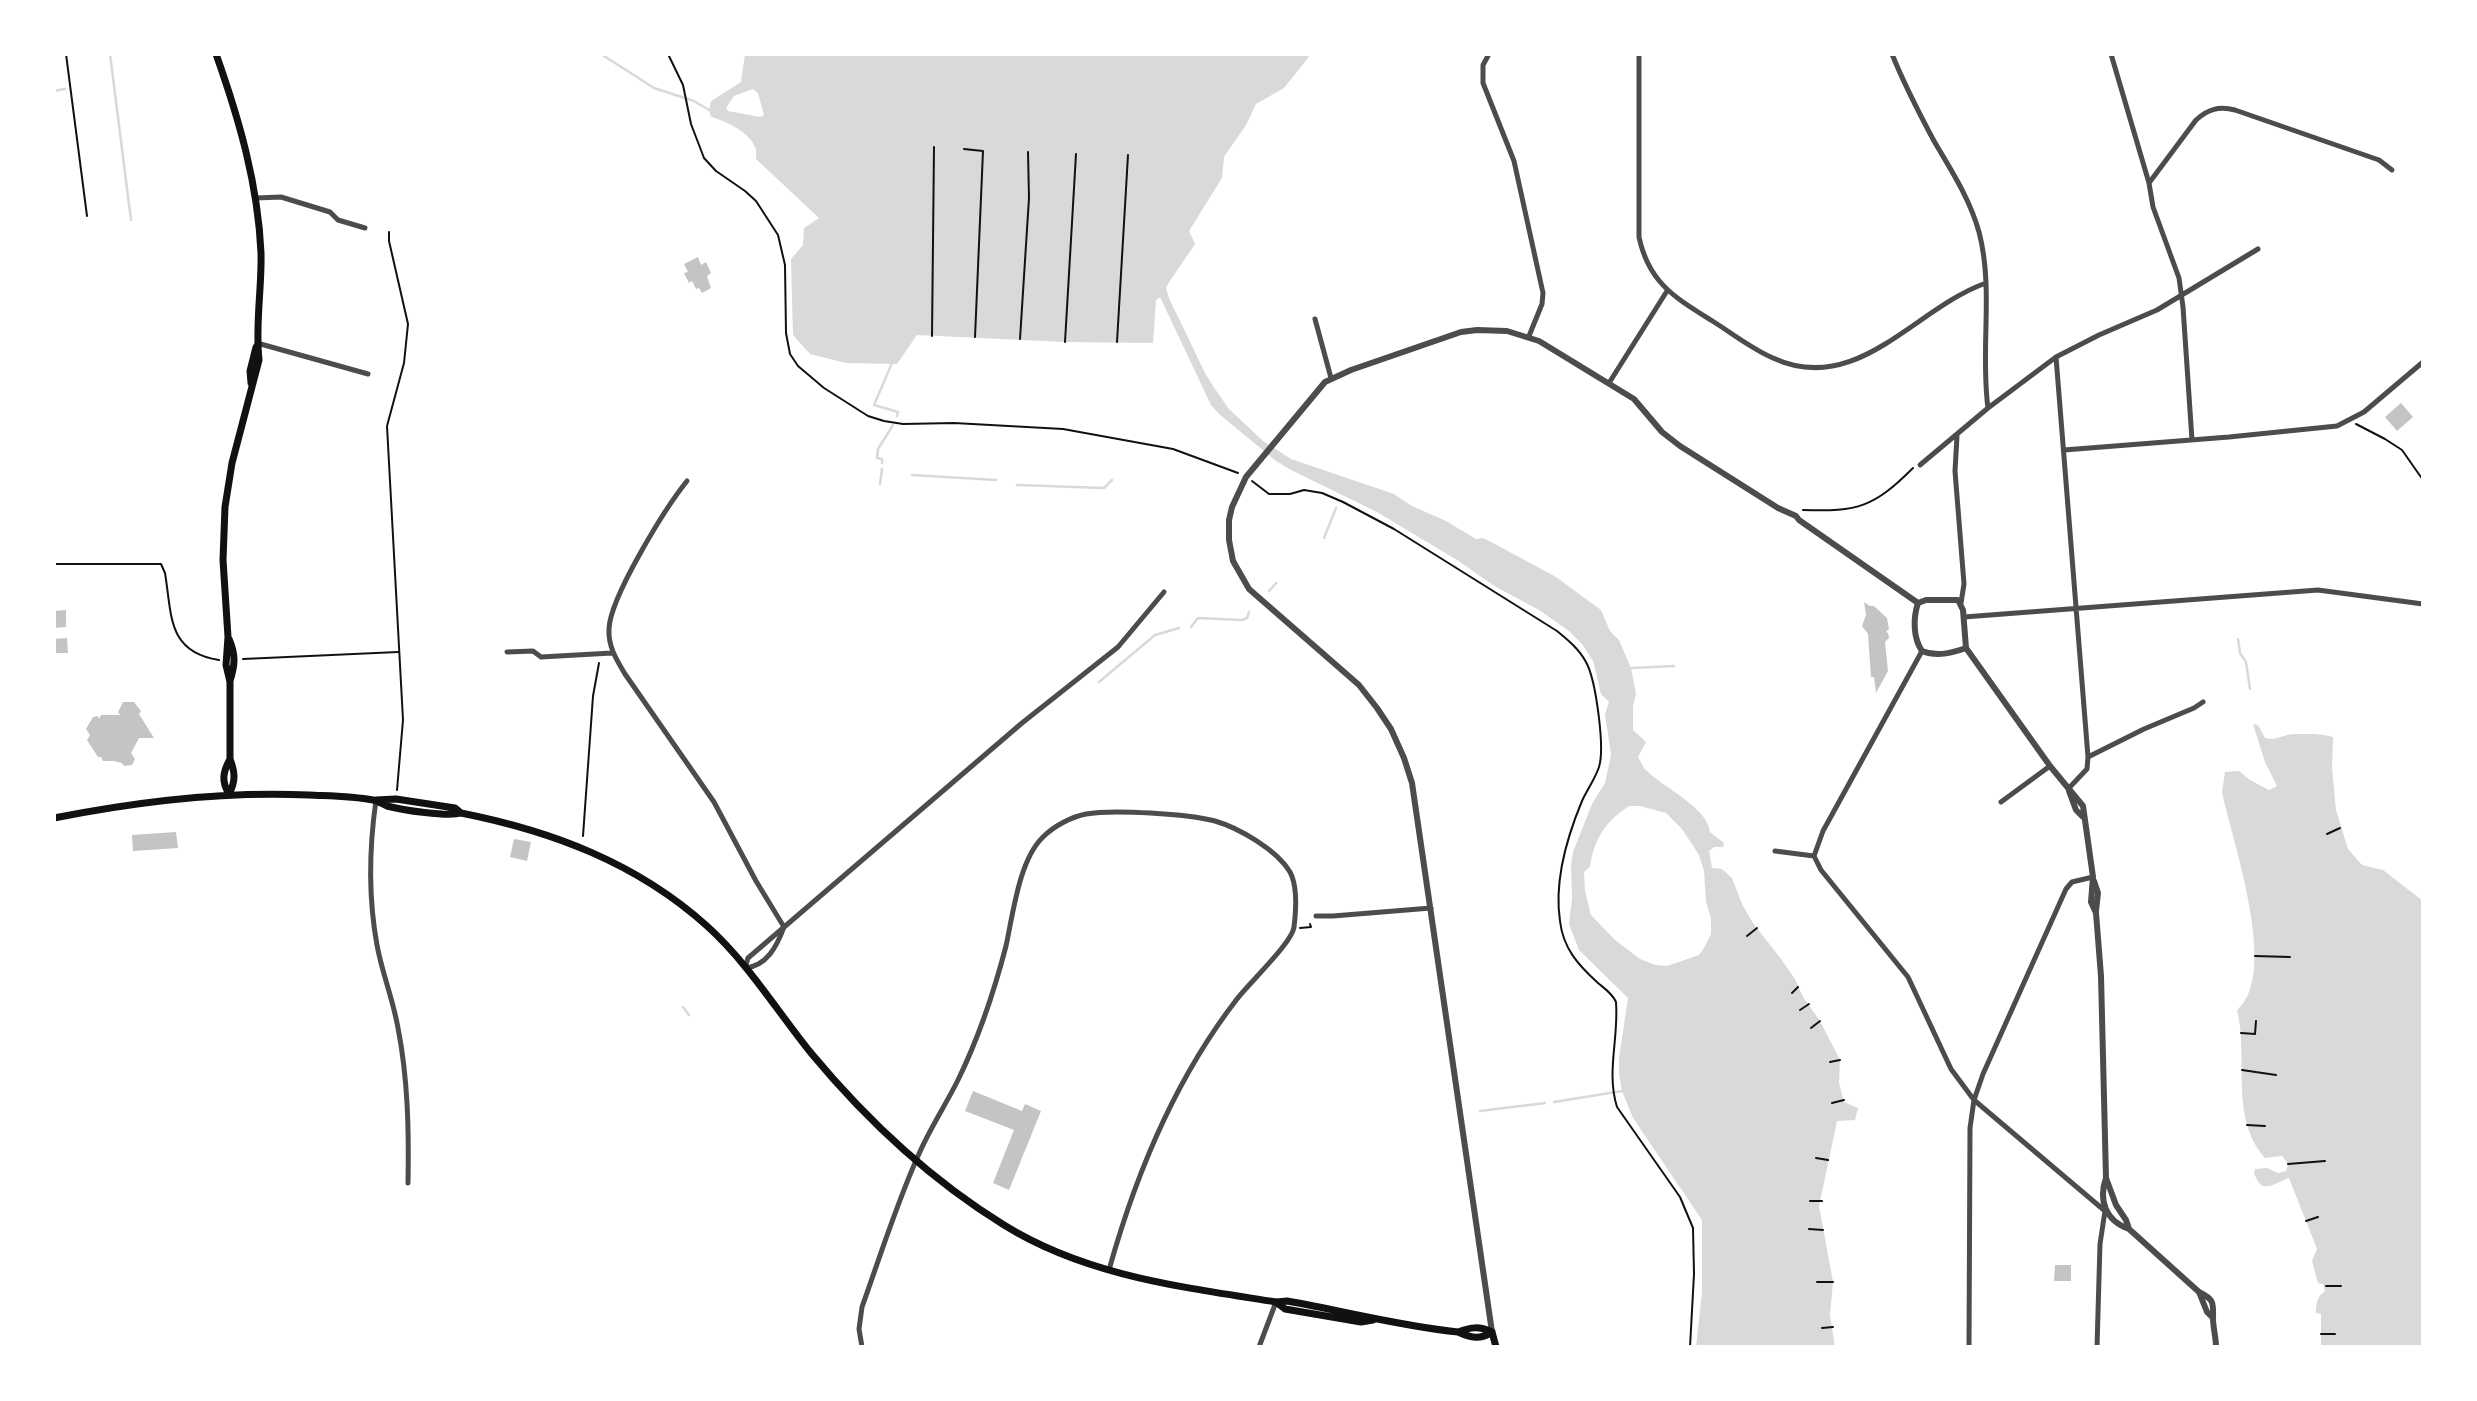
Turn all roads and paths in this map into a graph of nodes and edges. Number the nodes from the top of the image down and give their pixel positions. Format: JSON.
{"nodes":[{"id":1,"x":66,"y":54,"type":"edge"},
{"id":2,"x":216,"y":54,"type":"edge"},
{"id":3,"x":668,"y":54,"type":"edge"},
{"id":4,"x":1489,"y":54,"type":"edge"},
{"id":5,"x":1639,"y":54,"type":"edge"},
{"id":6,"x":1892,"y":54,"type":"edge"},
{"id":7,"x":2111,"y":54,"type":"edge"},
{"id":8,"x":934,"y":147,"type":"dead end"},
{"id":9,"x":964,"y":149,"type":"dead end"},
{"id":10,"x":1028,"y":152,"type":"dead end"},
{"id":11,"x":1076,"y":154,"type":"dead end"},
{"id":12,"x":1128,"y":155,"type":"dead end"},
{"id":13,"x":2392,"y":170,"type":"dead end"},
{"id":14,"x":2149,"y":183,"type":"junction"},
{"id":15,"x":256,"y":198,"type":"junction"},
{"id":16,"x":87,"y":216,"type":"dead end"},
{"id":17,"x":365,"y":229,"type":"dead end"},
{"id":18,"x":389,"y":232,"type":"dead end"},
{"id":19,"x":2258,"y":249,"type":"dead end"},
{"id":20,"x":1986,"y":283,"type":"junction"},
{"id":21,"x":1667,"y":291,"type":"junction"},
{"id":22,"x":2182,"y":294,"type":"junction"},
{"id":23,"x":1315,"y":319,"type":"dead end"},
{"id":24,"x":932,"y":336,"type":"dead end"},
{"id":25,"x":1529,"y":336,"type":"junction"},
{"id":26,"x":975,"y":337,"type":"dead end"},
{"id":27,"x":1020,"y":339,"type":"dead end"},
{"id":28,"x":1065,"y":342,"type":"dead end"},
{"id":29,"x":1117,"y":342,"type":"dead end"},
{"id":30,"x":257,"y":343,"type":"junction"},
{"id":31,"x":2056,"y":357,"type":"junction"},
{"id":32,"x":2423,"y":362,"type":"edge"},
{"id":33,"x":368,"y":374,"type":"dead end"},
{"id":34,"x":1331,"y":378,"type":"junction"},
{"id":35,"x":1609,"y":383,"type":"junction"},
{"id":36,"x":1987,"y":408,"type":"junction"},
{"id":37,"x":2357,"y":425,"type":"dead end"},
{"id":38,"x":1957,"y":436,"type":"junction"},
{"id":39,"x":2192,"y":440,"type":"junction"},
{"id":40,"x":2064,"y":450,"type":"junction"},
{"id":41,"x":1920,"y":465,"type":"joint"},
{"id":42,"x":1238,"y":474,"type":"dead end"},
{"id":43,"x":2423,"y":480,"type":"edge"},
{"id":44,"x":687,"y":481,"type":"dead end"},
{"id":45,"x":1252,"y":481,"type":"dead end"},
{"id":46,"x":1796,"y":510,"type":"dead end"},
{"id":47,"x":54,"y":564,"type":"edge"},
{"id":48,"x":1164,"y":592,"type":"dead end"},
{"id":49,"x":1918,"y":603,"type":"junction"},
{"id":50,"x":1961,"y":603,"type":"junction"},
{"id":51,"x":2423,"y":604,"type":"edge"},
{"id":52,"x":2076,"y":607,"type":"junction"},
{"id":53,"x":1964,"y":617,"type":"junction"},
{"id":54,"x":1966,"y":648,"type":"junction"},
{"id":55,"x":1922,"y":651,"type":"junction"},
{"id":56,"x":399,"y":652,"type":"junction"},
{"id":57,"x":507,"y":652,"type":"dead end"},
{"id":58,"x":612,"y":653,"type":"junction"},
{"id":59,"x":240,"y":659,"type":"dead end"},
{"id":60,"x":220,"y":660,"type":"dead end"},
{"id":61,"x":599,"y":664,"type":"dead end"},
{"id":62,"x":2203,"y":702,"type":"dead end"},
{"id":63,"x":2088,"y":757,"type":"junction"},
{"id":64,"x":2050,"y":766,"type":"junction"},
{"id":65,"x":2068,"y":789,"type":"junction"},
{"id":66,"x":397,"y":790,"type":"dead end"},
{"id":67,"x":229,"y":794,"type":"junction"},
{"id":68,"x":376,"y":800,"type":"junction"},
{"id":69,"x":2001,"y":802,"type":"dead end"},
{"id":70,"x":54,"y":818,"type":"edge"},
{"id":71,"x":2340,"y":828,"type":"dead end"},
{"id":72,"x":2327,"y":834,"type":"dead end"},
{"id":73,"x":583,"y":836,"type":"dead end"},
{"id":74,"x":1774,"y":851,"type":"dead end"},
{"id":75,"x":1814,"y":856,"type":"junction"},
{"id":76,"x":2092,"y":877,"type":"junction"},
{"id":77,"x":1431,"y":908,"type":"junction"},
{"id":78,"x":1316,"y":916,"type":"dead end"},
{"id":79,"x":1310,"y":924,"type":"dead end"},
{"id":80,"x":784,"y":927,"type":"junction"},
{"id":81,"x":1297,"y":928,"type":"junction"},
{"id":82,"x":1757,"y":928,"type":"dead end"},
{"id":83,"x":1747,"y":936,"type":"dead end"},
{"id":84,"x":2255,"y":956,"type":"dead end"},
{"id":85,"x":2291,"y":957,"type":"dead end"},
{"id":86,"x":745,"y":968,"type":"junction"},
{"id":87,"x":1798,"y":987,"type":"dead end"},
{"id":88,"x":1792,"y":993,"type":"dead end"},
{"id":89,"x":1809,"y":1004,"type":"dead end"},
{"id":90,"x":1800,"y":1010,"type":"dead end"},
{"id":91,"x":1820,"y":1021,"type":"dead end"},
{"id":92,"x":2256,"y":1021,"type":"dead end"},
{"id":93,"x":1811,"y":1028,"type":"dead end"},
{"id":94,"x":2241,"y":1033,"type":"dead end"},
{"id":95,"x":1840,"y":1060,"type":"dead end"},
{"id":96,"x":1830,"y":1062,"type":"dead end"},
{"id":97,"x":2242,"y":1070,"type":"dead end"},
{"id":98,"x":2276,"y":1075,"type":"dead end"},
{"id":99,"x":1844,"y":1100,"type":"dead end"},
{"id":100,"x":1974,"y":1100,"type":"junction"},
{"id":101,"x":1832,"y":1103,"type":"dead end"},
{"id":102,"x":2247,"y":1125,"type":"dead end"},
{"id":103,"x":2264,"y":1126,"type":"dead end"},
{"id":104,"x":1816,"y":1158,"type":"dead end"},
{"id":105,"x":916,"y":1159,"type":"junction"},
{"id":106,"x":1828,"y":1160,"type":"dead end"},
{"id":107,"x":2325,"y":1161,"type":"dead end"},
{"id":108,"x":2288,"y":1164,"type":"dead end"},
{"id":109,"x":2106,"y":1178,"type":"junction"},
{"id":110,"x":408,"y":1183,"type":"dead end"},
{"id":111,"x":1810,"y":1201,"type":"dead end"},
{"id":112,"x":1822,"y":1201,"type":"dead end"},
{"id":113,"x":2116,"y":1205,"type":"junction"},
{"id":114,"x":2105,"y":1211,"type":"junction"},
{"id":115,"x":2318,"y":1217,"type":"dead end"},
{"id":116,"x":2306,"y":1221,"type":"dead end"},
{"id":117,"x":1809,"y":1229,"type":"dead end"},
{"id":118,"x":2129,"y":1229,"type":"junction"},
{"id":119,"x":1822,"y":1230,"type":"dead end"},
{"id":120,"x":1109,"y":1270,"type":"junction"},
{"id":121,"x":1817,"y":1282,"type":"dead end"},
{"id":122,"x":1833,"y":1282,"type":"dead end"},
{"id":123,"x":2326,"y":1286,"type":"dead end"},
{"id":124,"x":2341,"y":1286,"type":"dead end"},
{"id":125,"x":1276,"y":1302,"type":"junction"},
{"id":126,"x":1833,"y":1327,"type":"dead end"},
{"id":127,"x":1822,"y":1328,"type":"dead end"},
{"id":128,"x":1492,"y":1332,"type":"junction"},
{"id":129,"x":2321,"y":1334,"type":"dead end"},
{"id":130,"x":2335,"y":1335,"type":"dead end"},
{"id":131,"x":862,"y":1347,"type":"edge"},
{"id":132,"x":1259,"y":1347,"type":"edge"},
{"id":133,"x":1496,"y":1347,"type":"edge"},
{"id":134,"x":1690,"y":1347,"type":"edge"},
{"id":135,"x":1969,"y":1347,"type":"edge"},
{"id":136,"x":2097,"y":1347,"type":"edge"},
{"id":137,"x":2216,"y":1347,"type":"edge"}],
"edges":[{"from":1,"to":16,"type":"path"},
{"from":2,"to":15,"type":"main road"},
{"from":3,"to":42,"type":"path"},
{"from":4,"to":25,"type":"street"},
{"from":5,"to":21,"type":"street"},
{"from":6,"to":20,"type":"street"},
{"from":7,"to":14,"type":"street"},
{"from":8,"to":24,"type":"path"},
{"from":9,"to":26,"type":"path"},
{"from":10,"to":27,"type":"path"},
{"from":11,"to":28,"type":"path"},
{"from":12,"to":29,"type":"path"},
{"from":13,"to":14,"type":"street"},
{"from":14,"to":22,"type":"street"},
{"from":15,"to":17,"type":"street"},
{"from":15,"to":30,"type":"main road"},
{"from":18,"to":56,"type":"path"},
{"from":19,"to":22,"type":"street"},
{"from":20,"to":21,"type":"street"},
{"from":20,"to":36,"type":"street"},
{"from":21,"to":35,"type":"street"},
{"from":22,"to":31,"type":"street"},
{"from":22,"to":39,"type":"street"},
{"from":23,"to":34,"type":"street"},
{"from":25,"to":34,"type":"street"},
{"from":25,"to":35,"type":"street"},
{"from":30,"to":33,"type":"street"},
{"from":30,"to":67,"type":"main road"},
{"from":31,"to":36,"type":"street"},
{"from":31,"to":40,"type":"street"},
{"from":32,"to":39,"type":"street"},
{"from":34,"to":77,"type":"street"},
{"from":35,"to":49,"type":"street"},
{"from":36,"to":38,"type":"street"},
{"from":37,"to":43,"type":"path"},
{"from":38,"to":41,"type":"street"},
{"from":38,"to":50,"type":"street"},
{"from":39,"to":40,"type":"street"},
{"from":40,"to":52,"type":"street"},
{"from":41,"to":46,"type":"path"},
{"from":44,"to":58,"type":"street"},
{"from":45,"to":134,"type":"path"},
{"from":47,"to":60,"type":"path"},
{"from":48,"to":80,"type":"street"},
{"from":49,"to":50,"type":"street"},
{"from":49,"to":55,"type":"street"},
{"from":50,"to":53,"type":"street"},
{"from":51,"to":52,"type":"street"},
{"from":52,"to":53,"type":"street"},
{"from":52,"to":63,"type":"street"},
{"from":53,"to":54,"type":"street"},
{"from":54,"to":55,"type":"street"},
{"from":54,"to":64,"type":"street"},
{"from":55,"to":75,"type":"street"},
{"from":56,"to":59,"type":"path"},
{"from":56,"to":66,"type":"path"},
{"from":57,"to":58,"type":"street"},
{"from":58,"to":80,"type":"street"},
{"from":61,"to":73,"type":"path"},
{"from":62,"to":63,"type":"street"},
{"from":63,"to":65,"type":"street"},
{"from":64,"to":65,"type":"street"},
{"from":64,"to":69,"type":"street"},
{"from":65,"to":76,"type":"street"},
{"from":67,"to":68,"type":"main road"},
{"from":67,"to":70,"type":"main road"},
{"from":68,"to":86,"type":"main road"},
{"from":68,"to":110,"type":"street"},
{"from":71,"to":72,"type":"path"},
{"from":74,"to":75,"type":"street"},
{"from":75,"to":100,"type":"street"},
{"from":76,"to":100,"type":"street"},
{"from":76,"to":109,"type":"street"},
{"from":77,"to":78,"type":"street"},
{"from":77,"to":128,"type":"street"},
{"from":79,"to":81,"type":"path"},
{"from":80,"to":86,"type":"street"},
{"from":80,"to":86,"type":"street"},
{"from":81,"to":105,"type":"street"},
{"from":81,"to":120,"type":"street"},
{"from":82,"to":83,"type":"path"},
{"from":84,"to":85,"type":"path"},
{"from":86,"to":105,"type":"main road"},
{"from":87,"to":88,"type":"path"},
{"from":89,"to":90,"type":"path"},
{"from":91,"to":93,"type":"path"},
{"from":92,"to":94,"type":"path"},
{"from":95,"to":96,"type":"path"},
{"from":97,"to":98,"type":"path"},
{"from":99,"to":101,"type":"path"},
{"from":100,"to":114,"type":"street"},
{"from":100,"to":135,"type":"street"},
{"from":102,"to":103,"type":"path"},
{"from":104,"to":106,"type":"path"},
{"from":105,"to":120,"type":"main road"},
{"from":105,"to":131,"type":"street"},
{"from":107,"to":108,"type":"path"},
{"from":109,"to":113,"type":"street"},
{"from":109,"to":114,"type":"street"},
{"from":111,"to":112,"type":"path"},
{"from":113,"to":114,"type":"street"},
{"from":113,"to":118,"type":"street"},
{"from":114,"to":118,"type":"street"},
{"from":114,"to":136,"type":"street"},
{"from":115,"to":116,"type":"path"},
{"from":117,"to":119,"type":"path"},
{"from":118,"to":137,"type":"street"},
{"from":120,"to":125,"type":"main road"},
{"from":121,"to":122,"type":"path"},
{"from":123,"to":124,"type":"path"},
{"from":125,"to":128,"type":"main road"},
{"from":125,"to":132,"type":"street"},
{"from":126,"to":127,"type":"path"},
{"from":128,"to":133,"type":"main road"},
{"from":129,"to":130,"type":"path"}]}
